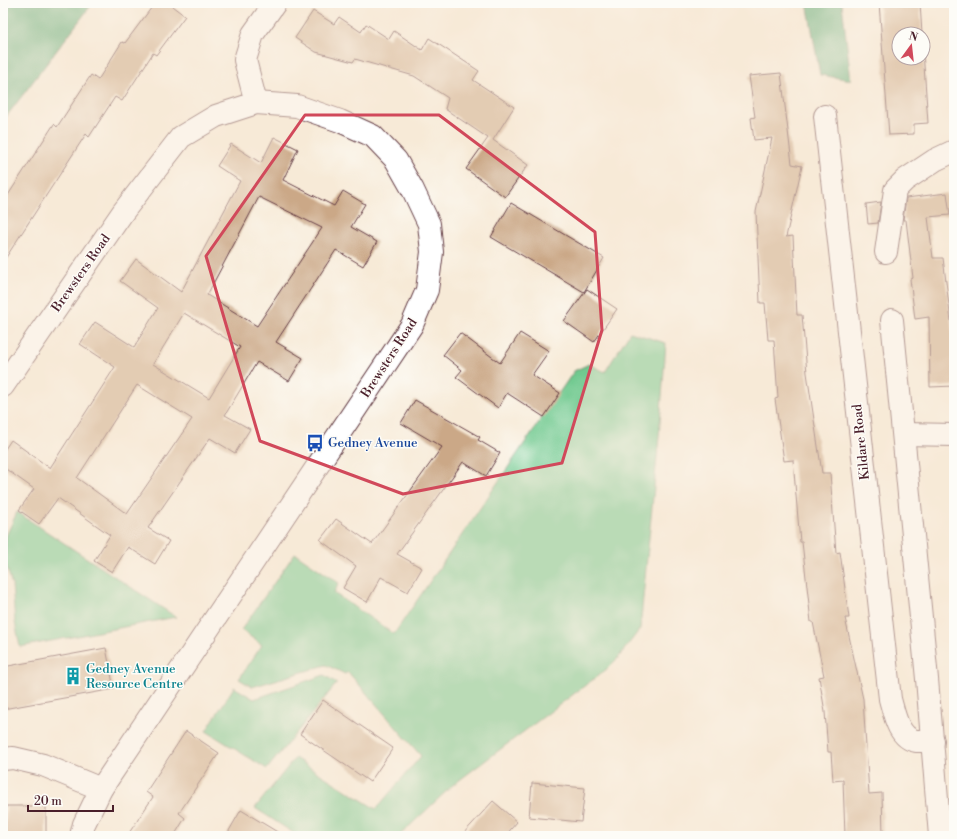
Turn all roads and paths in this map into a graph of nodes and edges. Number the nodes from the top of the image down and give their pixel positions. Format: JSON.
{"nodes":[{"id":1,"x":275,"y":3,"type":"edge"},
{"id":2,"x":256,"y":103,"type":"junction"},
{"id":3,"x":825,"y":116,"type":"dead end"},
{"id":4,"x":954,"y":151,"type":"edge"},
{"id":5,"x":886,"y":252,"type":"dead end"},
{"id":6,"x":892,"y":320,"type":"dead end"},
{"id":7,"x":3,"y":386,"type":"edge"},
{"id":8,"x":904,"y":434,"type":"junction"},
{"id":9,"x":954,"y":435,"type":"edge"},
{"id":10,"x":932,"y":741,"type":"junction"},
{"id":11,"x":3,"y":759,"type":"edge"},
{"id":12,"x":101,"y":789,"type":"junction"},
{"id":13,"x":81,"y":836,"type":"edge"},
{"id":14,"x":940,"y":836,"type":"edge"}],
"edges":[{"from":1,"to":2,"type":"street"},
{"from":2,"to":7,"type":"street","name":"Brewsters Road"},
{"from":2,"to":12,"type":"street","name":"Brewsters Road"},
{"from":3,"to":10,"type":"street","name":"Kildare Road"},
{"from":4,"to":5,"type":"street"},
{"from":6,"to":8,"type":"street"},
{"from":8,"to":9,"type":"street"},
{"from":8,"to":10,"type":"street"},
{"from":10,"to":14,"type":"street"},
{"from":11,"to":12,"type":"street"},
{"from":12,"to":13,"type":"street","name":"Brewsters Road"}]}
